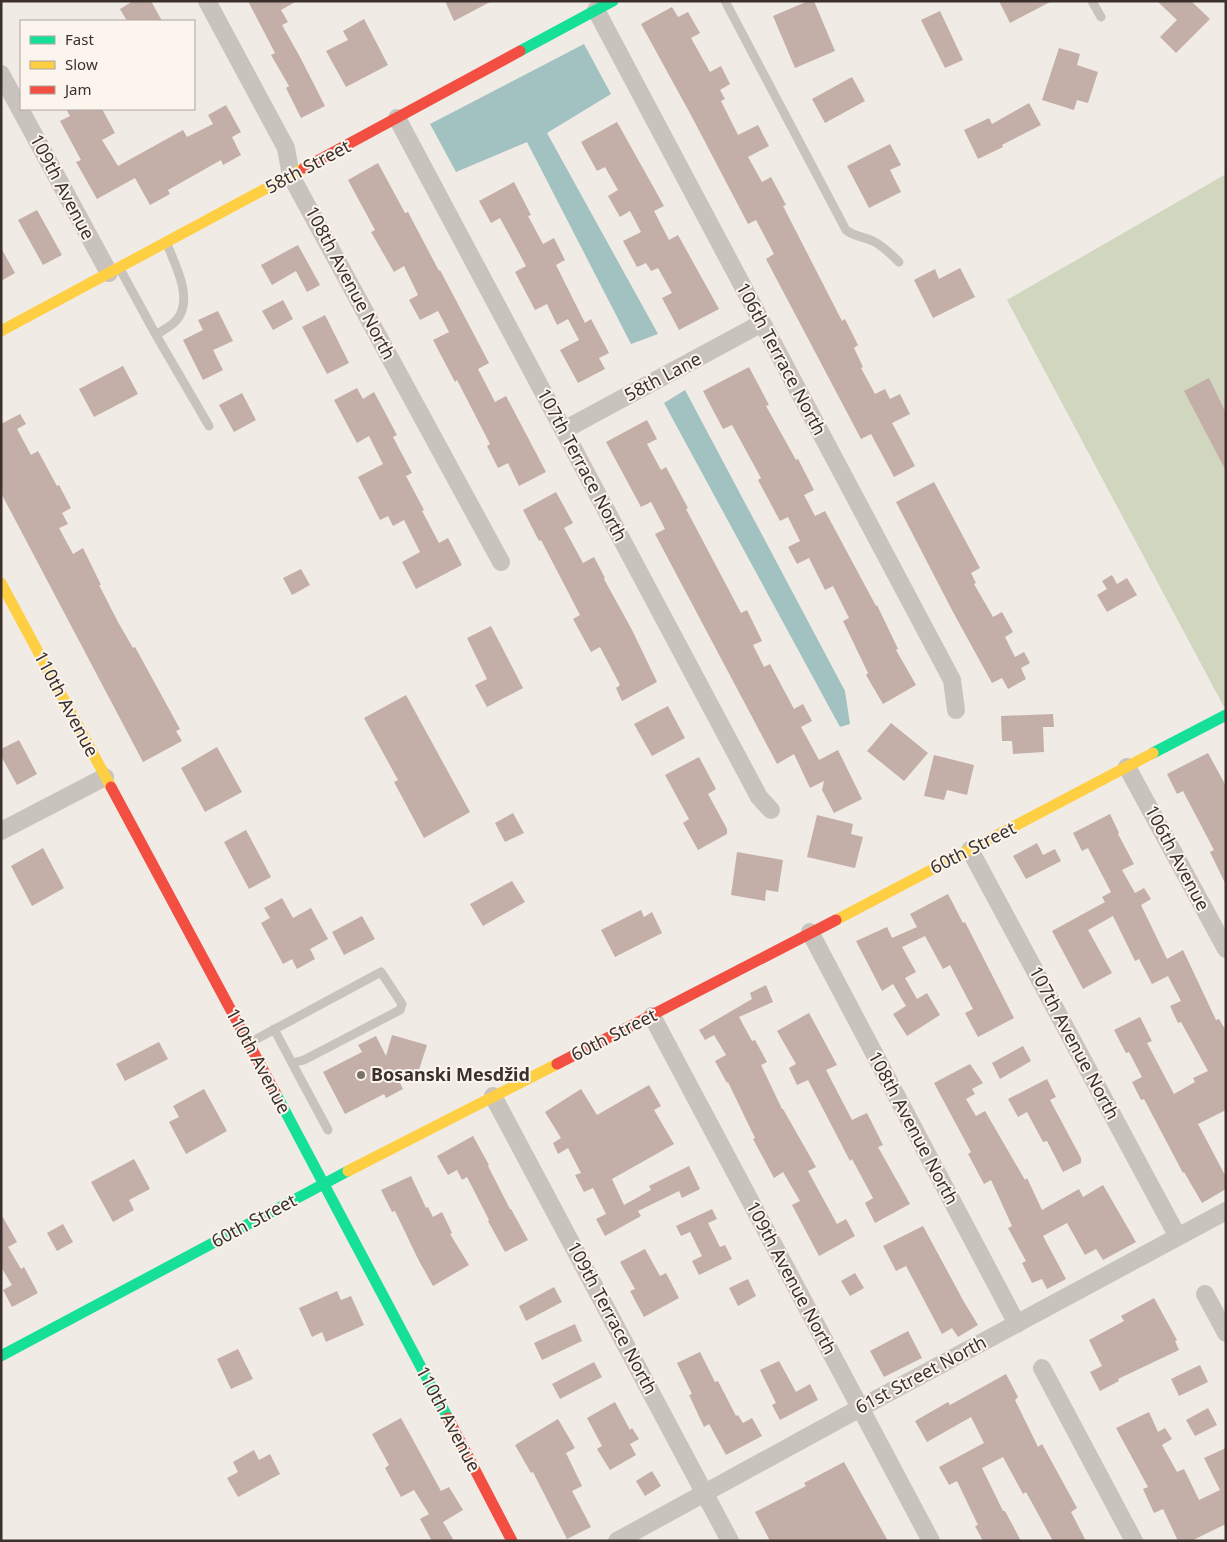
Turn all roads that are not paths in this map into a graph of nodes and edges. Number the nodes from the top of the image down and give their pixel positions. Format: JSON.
{"nodes":[{"id":1,"x":207,"y":1,"type":"edge"},
{"id":2,"x":613,"y":1,"type":"edge"},
{"id":3,"x":725,"y":1,"type":"edge"},
{"id":4,"x":1092,"y":1,"type":"edge"},
{"id":5,"x":596,"y":10,"type":"junction"},
{"id":6,"x":1101,"y":17,"type":"dead end"},
{"id":7,"x":1,"y":74,"type":"edge"},
{"id":8,"x":20,"y":107,"type":"edge"},
{"id":9,"x":22,"y":110,"type":"edge"},
{"id":10,"x":397,"y":118,"type":"junction"},
{"id":11,"x":292,"y":176,"type":"junction"},
{"id":12,"x":166,"y":241,"type":"junction"},
{"id":13,"x":899,"y":262,"type":"dead end"},
{"id":14,"x":114,"y":270,"type":"junction"},
{"id":15,"x":762,"y":323,"type":"junction"},
{"id":16,"x":1,"y":330,"type":"edge"},
{"id":17,"x":156,"y":335,"type":"junction"},
{"id":18,"x":209,"y":426,"type":"dead end"},
{"id":19,"x":564,"y":430,"type":"junction"},
{"id":20,"x":501,"y":562,"type":"dead end"},
{"id":21,"x":1,"y":583,"type":"edge"},
{"id":22,"x":956,"y":710,"type":"dead end"},
{"id":23,"x":1226,"y":715,"type":"edge"},
{"id":24,"x":1127,"y":767,"type":"junction"},
{"id":25,"x":105,"y":778,"type":"junction"},
{"id":26,"x":771,"y":810,"type":"dead end"},
{"id":27,"x":1,"y":831,"type":"edge"},
{"id":28,"x":970,"y":850,"type":"junction"},
{"id":29,"x":810,"y":932,"type":"junction"},
{"id":30,"x":1226,"y":950,"type":"edge"},
{"id":31,"x":652,"y":1016,"type":"junction"},
{"id":32,"x":274,"y":1029,"type":"junction"},
{"id":33,"x":248,"y":1043,"type":"junction"},
{"id":34,"x":292,"y":1063,"type":"junction"},
{"id":35,"x":493,"y":1096,"type":"junction"},
{"id":36,"x":328,"y":1130,"type":"dead end"},
{"id":37,"x":324,"y":1183,"type":"junction"},
{"id":38,"x":1226,"y":1211,"type":"edge"},
{"id":39,"x":1178,"y":1237,"type":"junction"},
{"id":40,"x":1205,"y":1294,"type":"dead end"},
{"id":41,"x":1017,"y":1324,"type":"junction"},
{"id":42,"x":1226,"y":1333,"type":"edge"},
{"id":43,"x":2,"y":1353,"type":"edge"},
{"id":44,"x":1042,"y":1368,"type":"dead end"},
{"id":45,"x":860,"y":1408,"type":"junction"},
{"id":46,"x":705,"y":1494,"type":"junction"},
{"id":47,"x":512,"y":1541,"type":"edge"},
{"id":48,"x":618,"y":1541,"type":"edge"},
{"id":49,"x":730,"y":1541,"type":"edge"},
{"id":50,"x":931,"y":1541,"type":"edge"},
{"id":51,"x":1134,"y":1541,"type":"edge"}],
"edges":[{"from":1,"to":11,"type":"street","name":"108th Avenue North"},
{"from":2,"to":5,"type":"street","name":"58th Street"},
{"from":3,"to":13,"type":"lane"},
{"from":4,"to":6,"type":"lane"},
{"from":5,"to":10,"type":"street","name":"58th Street"},
{"from":5,"to":15,"type":"street","name":"106th Terrace North"},
{"from":7,"to":8,"type":"street","name":"109th Avenue"},
{"from":9,"to":14,"type":"street","name":"109th Avenue"},
{"from":10,"to":11,"type":"street","name":"58th Street"},
{"from":10,"to":19,"type":"street","name":"107th Terrace North"},
{"from":11,"to":12,"type":"street","name":"58th Street"},
{"from":11,"to":20,"type":"street","name":"108th Avenue North"},
{"from":12,"to":14,"type":"street","name":"58th Street"},
{"from":12,"to":17,"type":"lane"},
{"from":14,"to":16,"type":"street","name":"58th Street"},
{"from":14,"to":17,"type":"lane"},
{"from":15,"to":19,"type":"street","name":"58th Lane"},
{"from":15,"to":22,"type":"street","name":"106th Terrace North"},
{"from":17,"to":18,"type":"lane"},
{"from":19,"to":26,"type":"street","name":"107th Terrace North"},
{"from":21,"to":25,"type":"street","name":"110th Avenue"},
{"from":23,"to":24,"type":"street","name":"60th Street"},
{"from":24,"to":28,"type":"street","name":"60th Street"},
{"from":24,"to":30,"type":"street","name":"106th Avenue"},
{"from":25,"to":27,"type":"street"},
{"from":25,"to":33,"type":"street","name":"110th Avenue"},
{"from":28,"to":29,"type":"street","name":"60th Street"},
{"from":28,"to":39,"type":"street","name":"107th Avenue North"},
{"from":29,"to":31,"type":"street","name":"60th Street"},
{"from":29,"to":41,"type":"street","name":"108th Avenue North"},
{"from":31,"to":35,"type":"street","name":"60th Street"},
{"from":31,"to":45,"type":"street","name":"109th Avenue North"},
{"from":32,"to":33,"type":"lane"},
{"from":32,"to":34,"type":"lane"},
{"from":32,"to":34,"type":"lane"},
{"from":33,"to":37,"type":"street","name":"110th Avenue"},
{"from":34,"to":36,"type":"lane"},
{"from":35,"to":37,"type":"street","name":"60th Street"},
{"from":35,"to":46,"type":"street","name":"109th Terrace North"},
{"from":37,"to":43,"type":"street","name":"60th Street"},
{"from":37,"to":47,"type":"street","name":"110th Avenue"},
{"from":38,"to":39,"type":"street","name":"61st Street North"},
{"from":39,"to":41,"type":"street","name":"61st Street North"},
{"from":40,"to":42,"type":"street"},
{"from":41,"to":45,"type":"street","name":"61st Street North"},
{"from":44,"to":51,"type":"street"},
{"from":45,"to":46,"type":"street","name":"61st Street North"},
{"from":45,"to":50,"type":"street","name":"109th Avenue North"},
{"from":46,"to":48,"type":"street","name":"61st Street North"},
{"from":46,"to":49,"type":"street","name":"109th Terrace North"}]}
